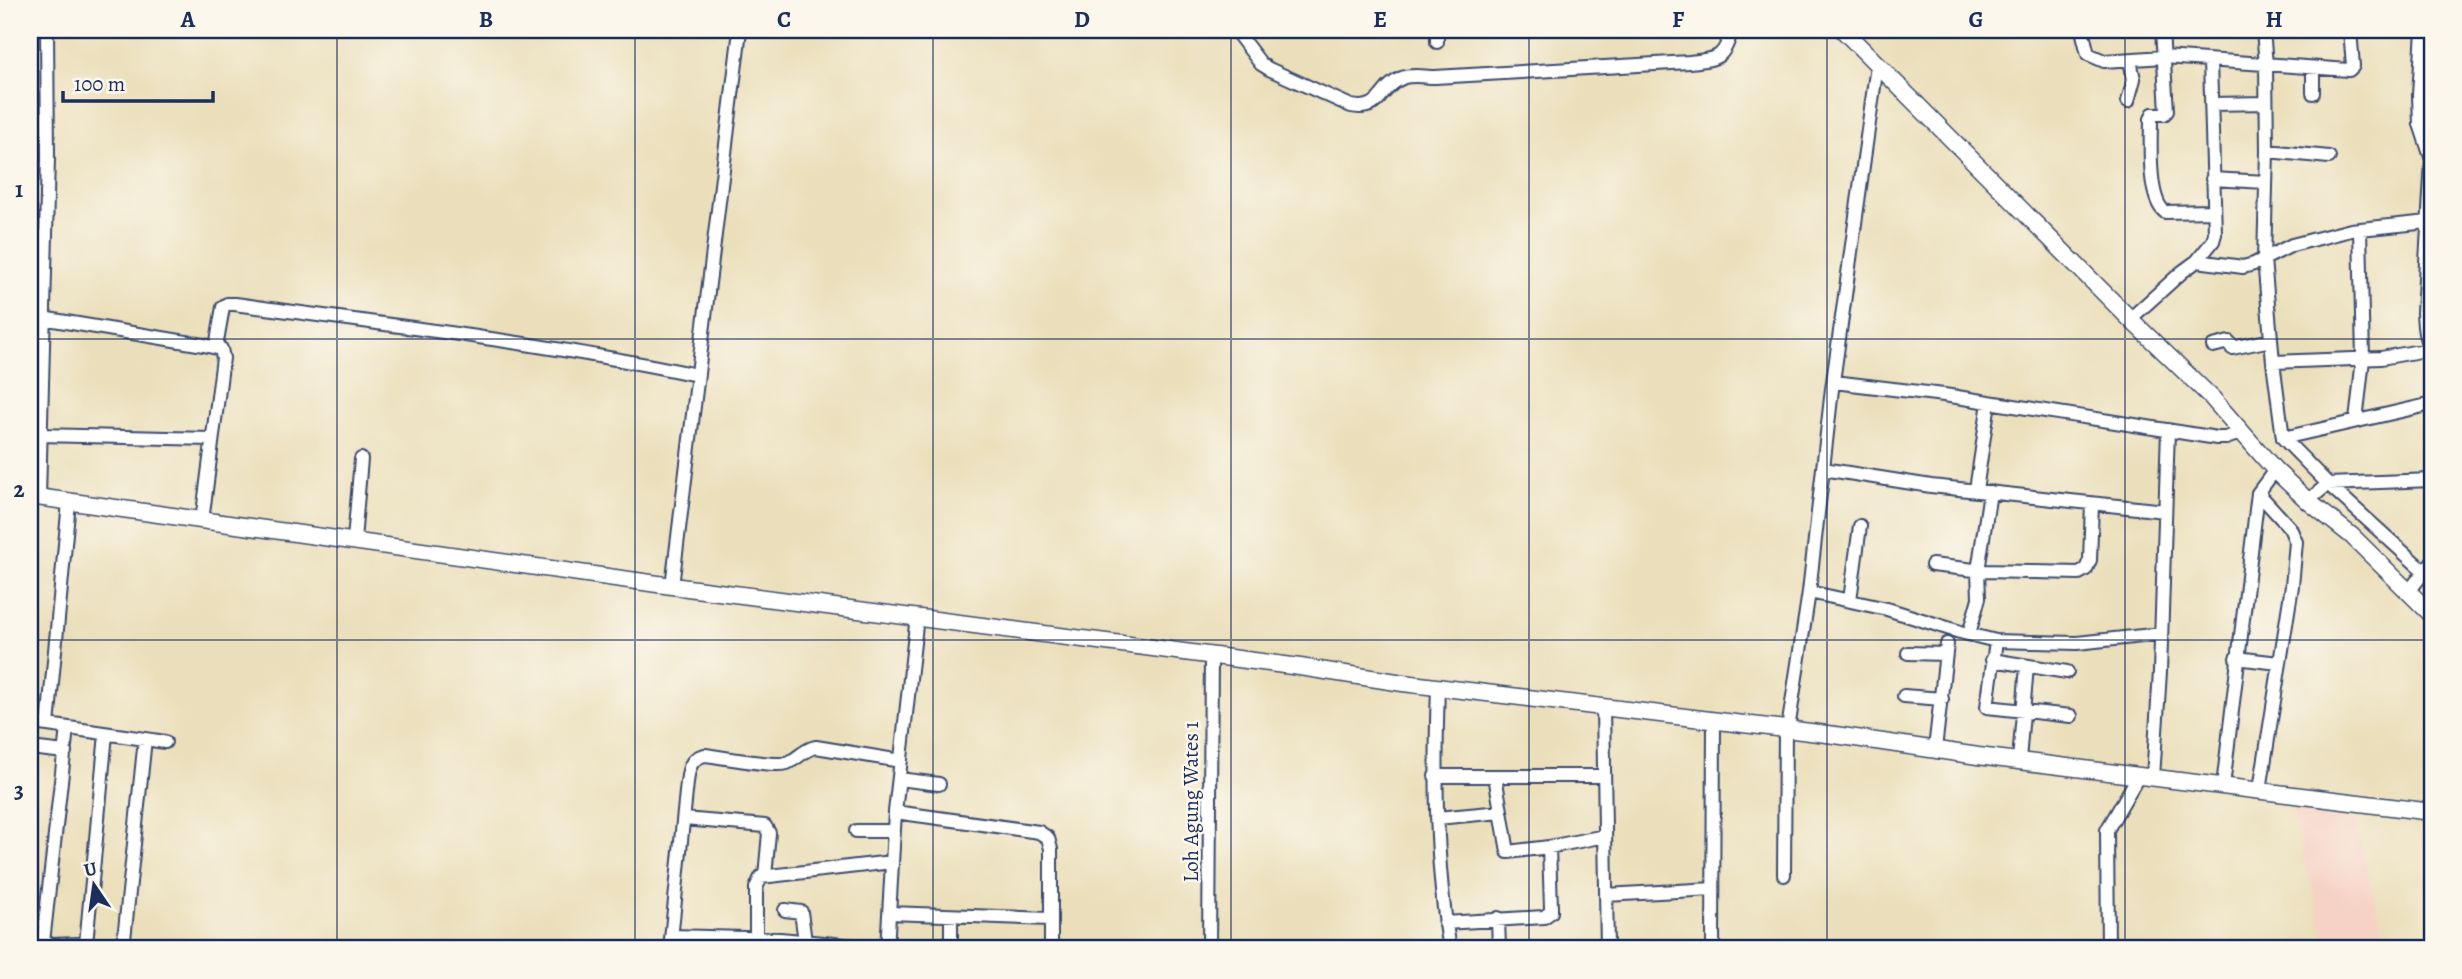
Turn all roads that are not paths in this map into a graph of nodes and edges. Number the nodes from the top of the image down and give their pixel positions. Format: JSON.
{"nodes":[{"id":1,"x":47,"y":30,"type":"edge"},
{"id":2,"x":740,"y":30,"type":"edge"},
{"id":3,"x":1235,"y":30,"type":"edge"},
{"id":4,"x":1731,"y":30,"type":"edge"},
{"id":5,"x":1843,"y":30,"type":"edge"},
{"id":6,"x":2082,"y":30,"type":"edge"},
{"id":7,"x":2162,"y":30,"type":"edge"},
{"id":8,"x":2263,"y":30,"type":"edge"},
{"id":9,"x":2350,"y":30,"type":"edge"},
{"id":10,"x":2423,"y":30,"type":"edge"},
{"id":11,"x":2164,"y":57,"type":"junction"},
{"id":12,"x":2130,"y":61,"type":"junction"},
{"id":13,"x":2210,"y":61,"type":"junction"},
{"id":14,"x":1877,"y":65,"type":"junction"},
{"id":15,"x":2266,"y":65,"type":"junction"},
{"id":16,"x":2313,"y":68,"type":"junction"},
{"id":17,"x":2312,"y":93,"type":"dead end"},
{"id":18,"x":2128,"y":101,"type":"dead end"},
{"id":19,"x":2266,"y":103,"type":"junction"},
{"id":20,"x":2211,"y":104,"type":"junction"},
{"id":21,"x":2267,"y":151,"type":"junction"},
{"id":22,"x":2329,"y":157,"type":"dead end"},
{"id":23,"x":2212,"y":179,"type":"junction"},
{"id":24,"x":2266,"y":182,"type":"junction"},
{"id":25,"x":2212,"y":211,"type":"junction"},
{"id":26,"x":2428,"y":222,"type":"junction"},
{"id":27,"x":2360,"y":229,"type":"junction"},
{"id":28,"x":2264,"y":259,"type":"junction"},
{"id":29,"x":2197,"y":261,"type":"junction"},
{"id":30,"x":2136,"y":313,"type":"junction"},
{"id":31,"x":42,"y":318,"type":"junction"},
{"id":32,"x":2271,"y":340,"type":"junction"},
{"id":33,"x":2213,"y":346,"type":"dead end"},
{"id":34,"x":216,"y":347,"type":"junction"},
{"id":35,"x":2432,"y":349,"type":"edge"},
{"id":36,"x":2363,"y":359,"type":"junction"},
{"id":37,"x":2273,"y":362,"type":"junction"},
{"id":38,"x":697,"y":375,"type":"junction"},
{"id":39,"x":1834,"y":382,"type":"junction"},
{"id":40,"x":1989,"y":402,"type":"junction"},
{"id":41,"x":2432,"y":404,"type":"edge"},
{"id":42,"x":2356,"y":421,"type":"junction"},
{"id":43,"x":2168,"y":430,"type":"junction"},
{"id":44,"x":2240,"y":433,"type":"junction"},
{"id":45,"x":39,"y":435,"type":"junction"},
{"id":46,"x":2283,"y":438,"type":"junction"},
{"id":47,"x":211,"y":439,"type":"junction"},
{"id":48,"x":361,"y":459,"type":"dead end"},
{"id":49,"x":1824,"y":469,"type":"junction"},
{"id":50,"x":2275,"y":470,"type":"junction"},
{"id":51,"x":2432,"y":481,"type":"edge"},
{"id":52,"x":1976,"y":490,"type":"junction"},
{"id":53,"x":1990,"y":492,"type":"junction"},
{"id":54,"x":2319,"y":492,"type":"junction"},
{"id":55,"x":2258,"y":493,"type":"junction"},
{"id":56,"x":34,"y":497,"type":"edge"},
{"id":57,"x":69,"y":502,"type":"junction"},
{"id":58,"x":2092,"y":504,"type":"junction"},
{"id":59,"x":2165,"y":511,"type":"junction"},
{"id":60,"x":202,"y":521,"type":"junction"},
{"id":61,"x":1860,"y":526,"type":"dead end"},
{"id":62,"x":354,"y":540,"type":"junction"},
{"id":63,"x":1932,"y":565,"type":"dead end"},
{"id":64,"x":2428,"y":567,"type":"edge"},
{"id":65,"x":1978,"y":570,"type":"junction"},
{"id":66,"x":672,"y":586,"type":"junction"},
{"id":67,"x":2410,"y":589,"type":"junction"},
{"id":68,"x":1809,"y":592,"type":"junction"},
{"id":69,"x":1850,"y":600,"type":"junction"},
{"id":70,"x":2432,"y":615,"type":"edge"},
{"id":71,"x":918,"y":616,"type":"junction"},
{"id":72,"x":1969,"y":634,"type":"junction"},
{"id":73,"x":2161,"y":634,"type":"junction"},
{"id":74,"x":1996,"y":641,"type":"junction"},
{"id":75,"x":1908,"y":653,"type":"dead end"},
{"id":76,"x":1211,"y":655,"type":"junction"},
{"id":77,"x":2236,"y":658,"type":"junction"},
{"id":78,"x":1992,"y":660,"type":"junction"},
{"id":79,"x":2279,"y":663,"type":"junction"},
{"id":80,"x":2027,"y":667,"type":"junction"},
{"id":81,"x":2067,"y":672,"type":"dead end"},
{"id":82,"x":1438,"y":687,"type":"junction"},
{"id":83,"x":1904,"y":696,"type":"dead end"},
{"id":84,"x":1942,"y":698,"type":"junction"},
{"id":85,"x":1603,"y":706,"type":"junction"},
{"id":86,"x":2024,"y":711,"type":"junction"},
{"id":87,"x":2071,"y":716,"type":"dead end"},
{"id":88,"x":1714,"y":720,"type":"junction"},
{"id":89,"x":30,"y":723,"type":"edge"},
{"id":90,"x":48,"y":725,"type":"junction"},
{"id":91,"x":67,"y":728,"type":"junction"},
{"id":92,"x":1786,"y":729,"type":"junction"},
{"id":93,"x":106,"y":734,"type":"junction"},
{"id":94,"x":145,"y":739,"type":"junction"},
{"id":95,"x":165,"y":742,"type":"dead end"},
{"id":96,"x":30,"y":748,"type":"edge"},
{"id":97,"x":1935,"y":748,"type":"junction"},
{"id":98,"x":65,"y":751,"type":"junction"},
{"id":99,"x":2019,"y":760,"type":"junction"},
{"id":100,"x":901,"y":761,"type":"junction"},
{"id":101,"x":1435,"y":776,"type":"junction"},
{"id":102,"x":1495,"y":776,"type":"junction"},
{"id":103,"x":1603,"y":776,"type":"junction"},
{"id":104,"x":2146,"y":776,"type":"junction"},
{"id":105,"x":899,"y":779,"type":"junction"},
{"id":106,"x":939,"y":784,"type":"dead end"},
{"id":107,"x":2222,"y":786,"type":"junction"},
{"id":108,"x":2260,"y":790,"type":"junction"},
{"id":109,"x":895,"y":811,"type":"junction"},
{"id":110,"x":1501,"y":812,"type":"junction"},
{"id":111,"x":2432,"y":812,"type":"edge"},
{"id":112,"x":1437,"y":818,"type":"junction"},
{"id":113,"x":684,"y":819,"type":"junction"},
{"id":114,"x":856,"y":831,"type":"dead end"},
{"id":115,"x":893,"y":831,"type":"junction"},
{"id":116,"x":1605,"y":836,"type":"junction"},
{"id":117,"x":1549,"y":848,"type":"junction"},
{"id":118,"x":892,"y":862,"type":"junction"},
{"id":119,"x":1784,"y":875,"type":"dead end"},
{"id":120,"x":765,"y":876,"type":"junction"},
{"id":121,"x":1713,"y":889,"type":"junction"},
{"id":122,"x":1606,"y":895,"type":"junction"},
{"id":123,"x":785,"y":911,"type":"dead end"},
{"id":124,"x":890,"y":913,"type":"junction"},
{"id":125,"x":951,"y":917,"type":"junction"},
{"id":126,"x":1498,"y":918,"type":"junction"},
{"id":127,"x":1050,"y":919,"type":"junction"},
{"id":128,"x":1445,"y":923,"type":"junction"},
{"id":129,"x":30,"y":936,"type":"edge"},
{"id":130,"x":756,"y":938,"type":"junction"},
{"id":131,"x":43,"y":942,"type":"junction"},
{"id":132,"x":671,"y":943,"type":"edge"},
{"id":133,"x":86,"y":944,"type":"junction"},
{"id":134,"x":727,"y":944,"type":"edge"},
{"id":135,"x":798,"y":944,"type":"edge"},
{"id":136,"x":819,"y":946,"type":"edge"},
{"id":137,"x":104,"y":949,"type":"edge"},
{"id":138,"x":123,"y":949,"type":"edge"},
{"id":139,"x":887,"y":949,"type":"edge"},
{"id":140,"x":951,"y":949,"type":"edge"},
{"id":141,"x":1051,"y":949,"type":"edge"},
{"id":142,"x":1209,"y":949,"type":"edge"},
{"id":143,"x":1450,"y":949,"type":"edge"},
{"id":144,"x":1499,"y":949,"type":"edge"},
{"id":145,"x":1607,"y":949,"type":"edge"},
{"id":146,"x":1713,"y":949,"type":"edge"},
{"id":147,"x":2108,"y":949,"type":"edge"}],
"edges":[{"from":1,"to":31,"type":"street"},
{"from":2,"to":38,"type":"street"},
{"from":3,"to":4,"type":"street"},
{"from":5,"to":14,"type":"main road"},
{"from":6,"to":12,"type":"street"},
{"from":7,"to":11,"type":"street"},
{"from":8,"to":15,"type":"street"},
{"from":9,"to":16,"type":"street"},
{"from":10,"to":26,"type":"street"},
{"from":11,"to":12,"type":"street"},
{"from":11,"to":13,"type":"street"},
{"from":11,"to":25,"type":"street"},
{"from":12,"to":18,"type":"street"},
{"from":13,"to":15,"type":"street"},
{"from":13,"to":20,"type":"street"},
{"from":14,"to":30,"type":"main road"},
{"from":14,"to":39,"type":"street"},
{"from":15,"to":16,"type":"street"},
{"from":15,"to":19,"type":"street"},
{"from":16,"to":17,"type":"street"},
{"from":19,"to":20,"type":"street"},
{"from":19,"to":21,"type":"street"},
{"from":20,"to":23,"type":"street"},
{"from":21,"to":22,"type":"street"},
{"from":21,"to":24,"type":"street"},
{"from":23,"to":24,"type":"street"},
{"from":23,"to":25,"type":"street"},
{"from":24,"to":28,"type":"street"},
{"from":25,"to":29,"type":"street"},
{"from":26,"to":27,"type":"street"},
{"from":26,"to":35,"type":"street"},
{"from":27,"to":28,"type":"street"},
{"from":27,"to":36,"type":"street"},
{"from":28,"to":29,"type":"street"},
{"from":28,"to":32,"type":"street"},
{"from":29,"to":30,"type":"street"},
{"from":30,"to":44,"type":"main road"},
{"from":31,"to":34,"type":"street"},
{"from":31,"to":45,"type":"street"},
{"from":32,"to":33,"type":"street"},
{"from":32,"to":37,"type":"street"},
{"from":34,"to":38,"type":"street"},
{"from":34,"to":47,"type":"street"},
{"from":35,"to":36,"type":"street"},
{"from":36,"to":37,"type":"street"},
{"from":36,"to":42,"type":"street"},
{"from":37,"to":46,"type":"street"},
{"from":38,"to":66,"type":"street"},
{"from":39,"to":40,"type":"street"},
{"from":39,"to":49,"type":"street"},
{"from":40,"to":43,"type":"street"},
{"from":40,"to":52,"type":"street"},
{"from":41,"to":42,"type":"street"},
{"from":42,"to":46,"type":"street"},
{"from":43,"to":44,"type":"street"},
{"from":43,"to":59,"type":"street"},
{"from":44,"to":50,"type":"main road"},
{"from":45,"to":47,"type":"street"},
{"from":45,"to":56,"type":"street"},
{"from":46,"to":54,"type":"street"},
{"from":47,"to":60,"type":"street"},
{"from":48,"to":62,"type":"street"},
{"from":49,"to":52,"type":"street"},
{"from":49,"to":68,"type":"street"},
{"from":50,"to":54,"type":"main road"},
{"from":50,"to":55,"type":"street"},
{"from":51,"to":54,"type":"street"},
{"from":52,"to":53,"type":"street"},
{"from":53,"to":58,"type":"street"},
{"from":53,"to":65,"type":"street"},
{"from":54,"to":64,"type":"street"},
{"from":54,"to":67,"type":"main road"},
{"from":55,"to":77,"type":"street"},
{"from":55,"to":79,"type":"street"},
{"from":56,"to":57,"type":"main road"},
{"from":57,"to":60,"type":"main road"},
{"from":57,"to":90,"type":"street"},
{"from":58,"to":59,"type":"street"},
{"from":58,"to":65,"type":"street"},
{"from":59,"to":73,"type":"street"},
{"from":60,"to":62,"type":"main road"},
{"from":61,"to":69,"type":"street"},
{"from":62,"to":66,"type":"main road"},
{"from":63,"to":65,"type":"street"},
{"from":64,"to":67,"type":"street"},
{"from":65,"to":72,"type":"street"},
{"from":66,"to":71,"type":"main road"},
{"from":67,"to":70,"type":"main road"},
{"from":68,"to":69,"type":"street"},
{"from":68,"to":92,"type":"street"},
{"from":69,"to":72,"type":"street"},
{"from":71,"to":76,"type":"main road"},
{"from":71,"to":100,"type":"street"},
{"from":72,"to":74,"type":"street"},
{"from":73,"to":74,"type":"street"},
{"from":73,"to":104,"type":"street"},
{"from":74,"to":78,"type":"street"},
{"from":75,"to":84,"type":"street"},
{"from":76,"to":82,"type":"main road"},
{"from":76,"to":142,"type":"street","name":"Loh Agung Wates 1"},
{"from":77,"to":79,"type":"street"},
{"from":77,"to":107,"type":"street"},
{"from":78,"to":80,"type":"street"},
{"from":78,"to":86,"type":"street"},
{"from":79,"to":108,"type":"street"},
{"from":80,"to":81,"type":"street"},
{"from":80,"to":86,"type":"street"},
{"from":82,"to":85,"type":"main road"},
{"from":82,"to":101,"type":"street"},
{"from":83,"to":84,"type":"street"},
{"from":84,"to":97,"type":"street"},
{"from":85,"to":88,"type":"main road"},
{"from":85,"to":103,"type":"street"},
{"from":86,"to":87,"type":"street"},
{"from":86,"to":99,"type":"street"},
{"from":88,"to":92,"type":"main road"},
{"from":88,"to":121,"type":"street"},
{"from":89,"to":90,"type":"street"},
{"from":90,"to":91,"type":"street"},
{"from":91,"to":93,"type":"street"},
{"from":91,"to":98,"type":"street"},
{"from":92,"to":97,"type":"main road"},
{"from":92,"to":119,"type":"street"},
{"from":93,"to":94,"type":"street"},
{"from":93,"to":133,"type":"street"},
{"from":94,"to":95,"type":"street"},
{"from":94,"to":138,"type":"street"},
{"from":96,"to":98,"type":"street"},
{"from":97,"to":99,"type":"main road"},
{"from":98,"to":131,"type":"street"},
{"from":99,"to":104,"type":"main road"},
{"from":100,"to":105,"type":"street"},
{"from":100,"to":113,"type":"street"},
{"from":101,"to":102,"type":"street"},
{"from":101,"to":112,"type":"street"},
{"from":102,"to":103,"type":"street"},
{"from":102,"to":110,"type":"street"},
{"from":103,"to":116,"type":"street"},
{"from":104,"to":107,"type":"main road"},
{"from":104,"to":147,"type":"street"},
{"from":105,"to":106,"type":"street"},
{"from":105,"to":109,"type":"street"},
{"from":107,"to":108,"type":"main road"},
{"from":108,"to":111,"type":"main road"},
{"from":109,"to":115,"type":"street"},
{"from":109,"to":127,"type":"street"},
{"from":110,"to":112,"type":"street"},
{"from":110,"to":117,"type":"street"},
{"from":112,"to":128,"type":"street"},
{"from":113,"to":120,"type":"street"},
{"from":113,"to":132,"type":"street"},
{"from":114,"to":115,"type":"street"},
{"from":115,"to":118,"type":"street"},
{"from":116,"to":117,"type":"street"},
{"from":116,"to":122,"type":"street"},
{"from":117,"to":126,"type":"street"},
{"from":118,"to":120,"type":"street"},
{"from":118,"to":124,"type":"street"},
{"from":120,"to":130,"type":"street"},
{"from":121,"to":122,"type":"street"},
{"from":121,"to":146,"type":"street"},
{"from":122,"to":145,"type":"street"},
{"from":123,"to":135,"type":"street"},
{"from":124,"to":125,"type":"street"},
{"from":124,"to":139,"type":"street"},
{"from":125,"to":127,"type":"street"},
{"from":125,"to":140,"type":"street"},
{"from":126,"to":128,"type":"street"},
{"from":126,"to":144,"type":"street"},
{"from":127,"to":141,"type":"street"},
{"from":128,"to":143,"type":"street"},
{"from":129,"to":131,"type":"street"},
{"from":130,"to":134,"type":"street"},
{"from":130,"to":135,"type":"street"},
{"from":131,"to":133,"type":"street"},
{"from":132,"to":134,"type":"street"},
{"from":133,"to":137,"type":"street"},
{"from":135,"to":136,"type":"street"},
{"from":136,"to":139,"type":"street"}]}
